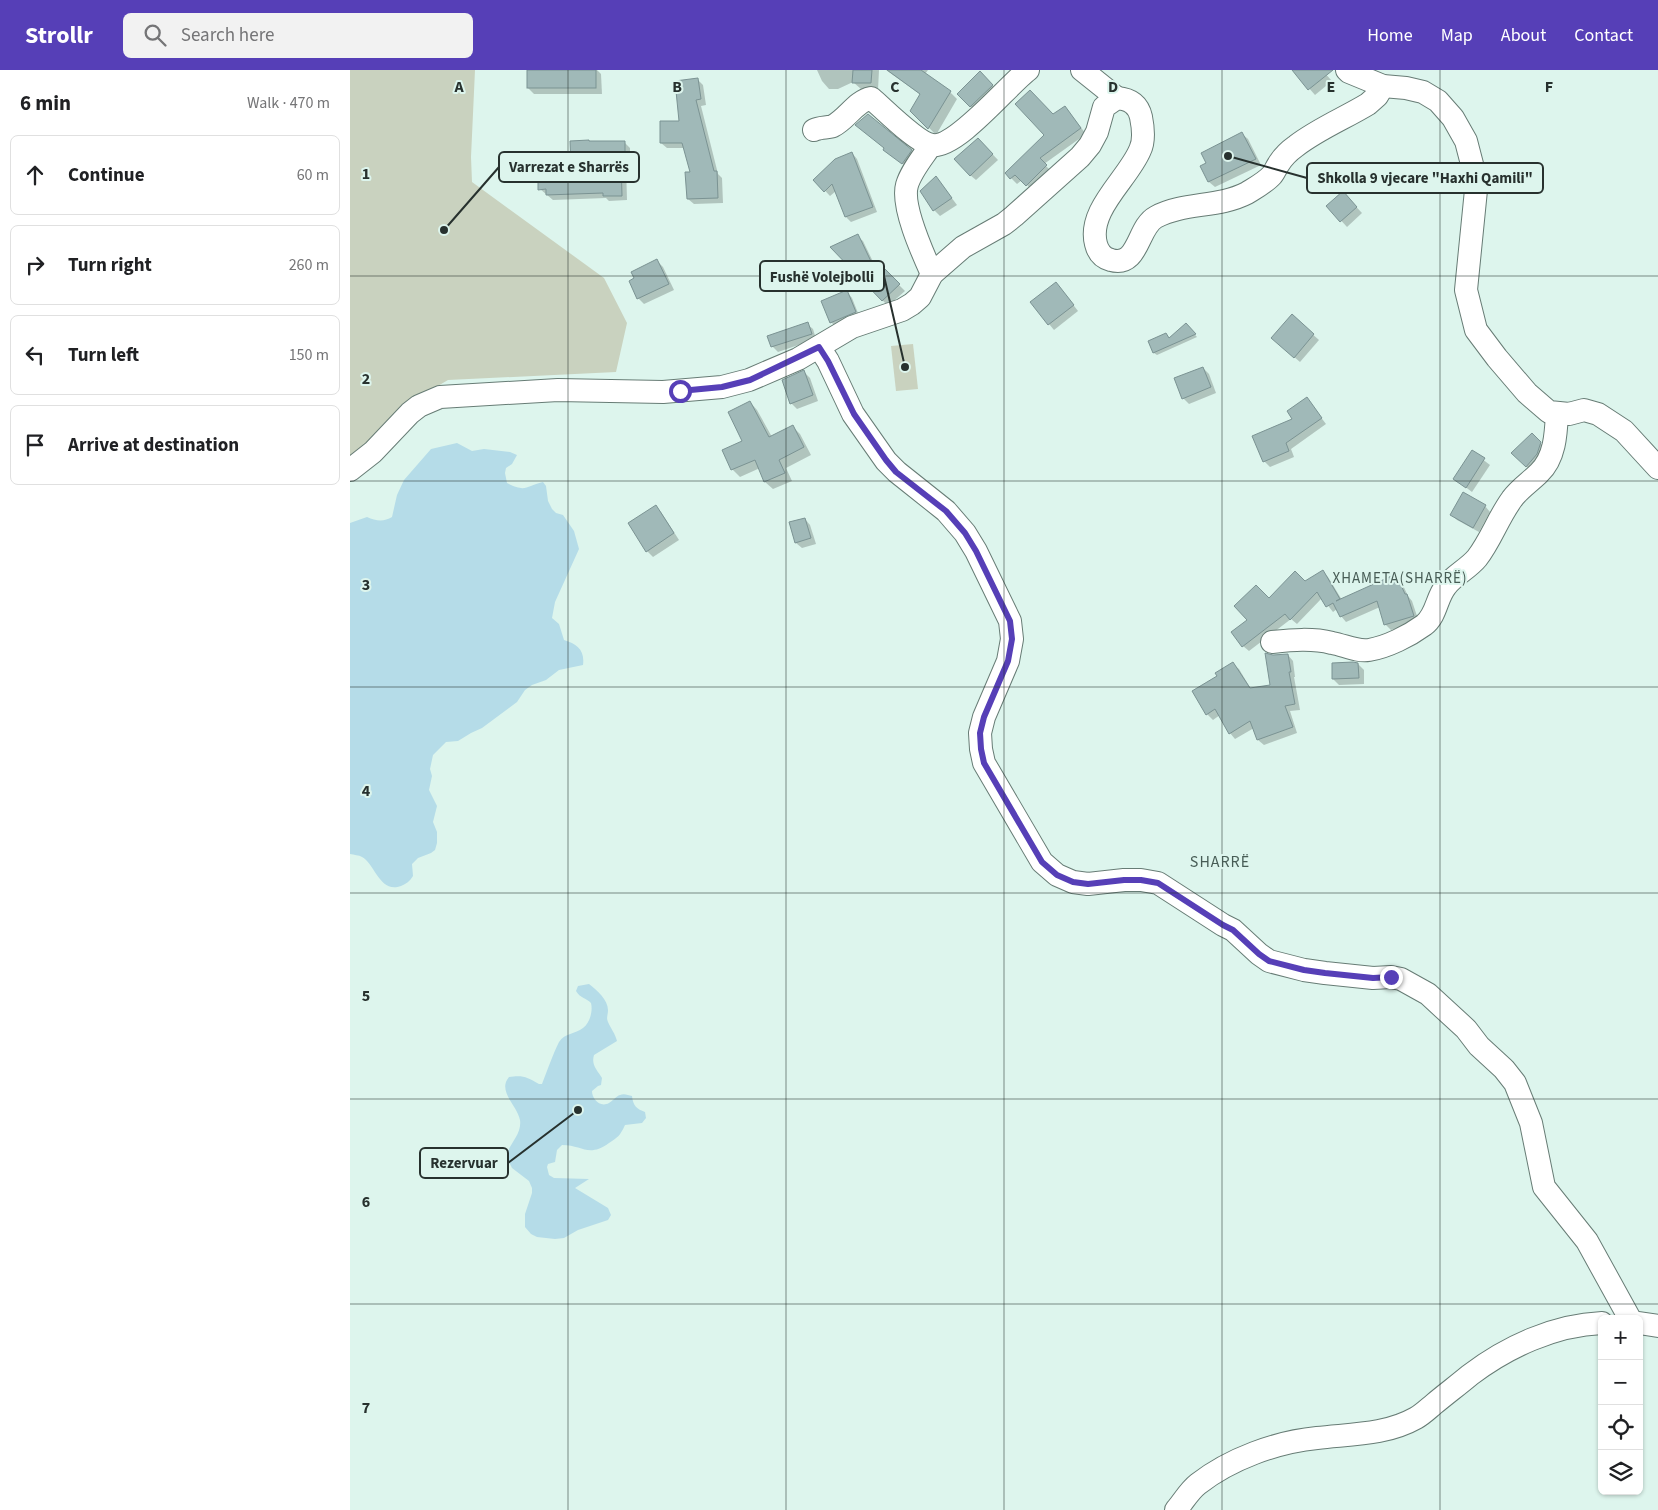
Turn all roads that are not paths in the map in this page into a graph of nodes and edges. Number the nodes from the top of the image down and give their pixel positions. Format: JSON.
{"nodes":[{"id":1,"x":1028,"y":70,"type":"edge"},
{"id":2,"x":1082,"y":70,"type":"edge"},
{"id":3,"x":1346,"y":70,"type":"edge"},
{"id":4,"x":1383,"y":86,"type":"junction"},
{"id":5,"x":1117,"y":98,"type":"junction"},
{"id":6,"x":814,"y":130,"type":"dead end"},
{"id":7,"x":931,"y":145,"type":"junction"},
{"id":8,"x":932,"y":274,"type":"junction"},
{"id":9,"x":819,"y":347,"type":"junction"},
{"id":10,"x":1557,"y":413,"type":"junction"},
{"id":11,"x":1658,"y":468,"type":"edge"},
{"id":12,"x":350,"y":470,"type":"edge"},
{"id":13,"x":1272,"y":642,"type":"dead end"},
{"id":14,"x":1628,"y":1315,"type":"edge"},
{"id":15,"x":1598,"y":1323,"type":"edge"},
{"id":16,"x":1643,"y":1324,"type":"edge"},
{"id":17,"x":1658,"y":1326,"type":"edge"},
{"id":18,"x":1176,"y":1510,"type":"edge"}],
"edges":[{"from":1,"to":7,"type":"street"},
{"from":2,"to":5,"type":"street"},
{"from":3,"to":4,"type":"street"},
{"from":4,"to":5,"type":"street"},
{"from":4,"to":10,"type":"street"},
{"from":5,"to":8,"type":"street"},
{"from":6,"to":7,"type":"street"},
{"from":7,"to":8,"type":"street"},
{"from":8,"to":9,"type":"street"},
{"from":9,"to":12,"type":"street"},
{"from":9,"to":14,"type":"street"},
{"from":10,"to":11,"type":"street"},
{"from":10,"to":13,"type":"street"},
{"from":15,"to":18,"type":"street"},
{"from":16,"to":17,"type":"street"}]}
